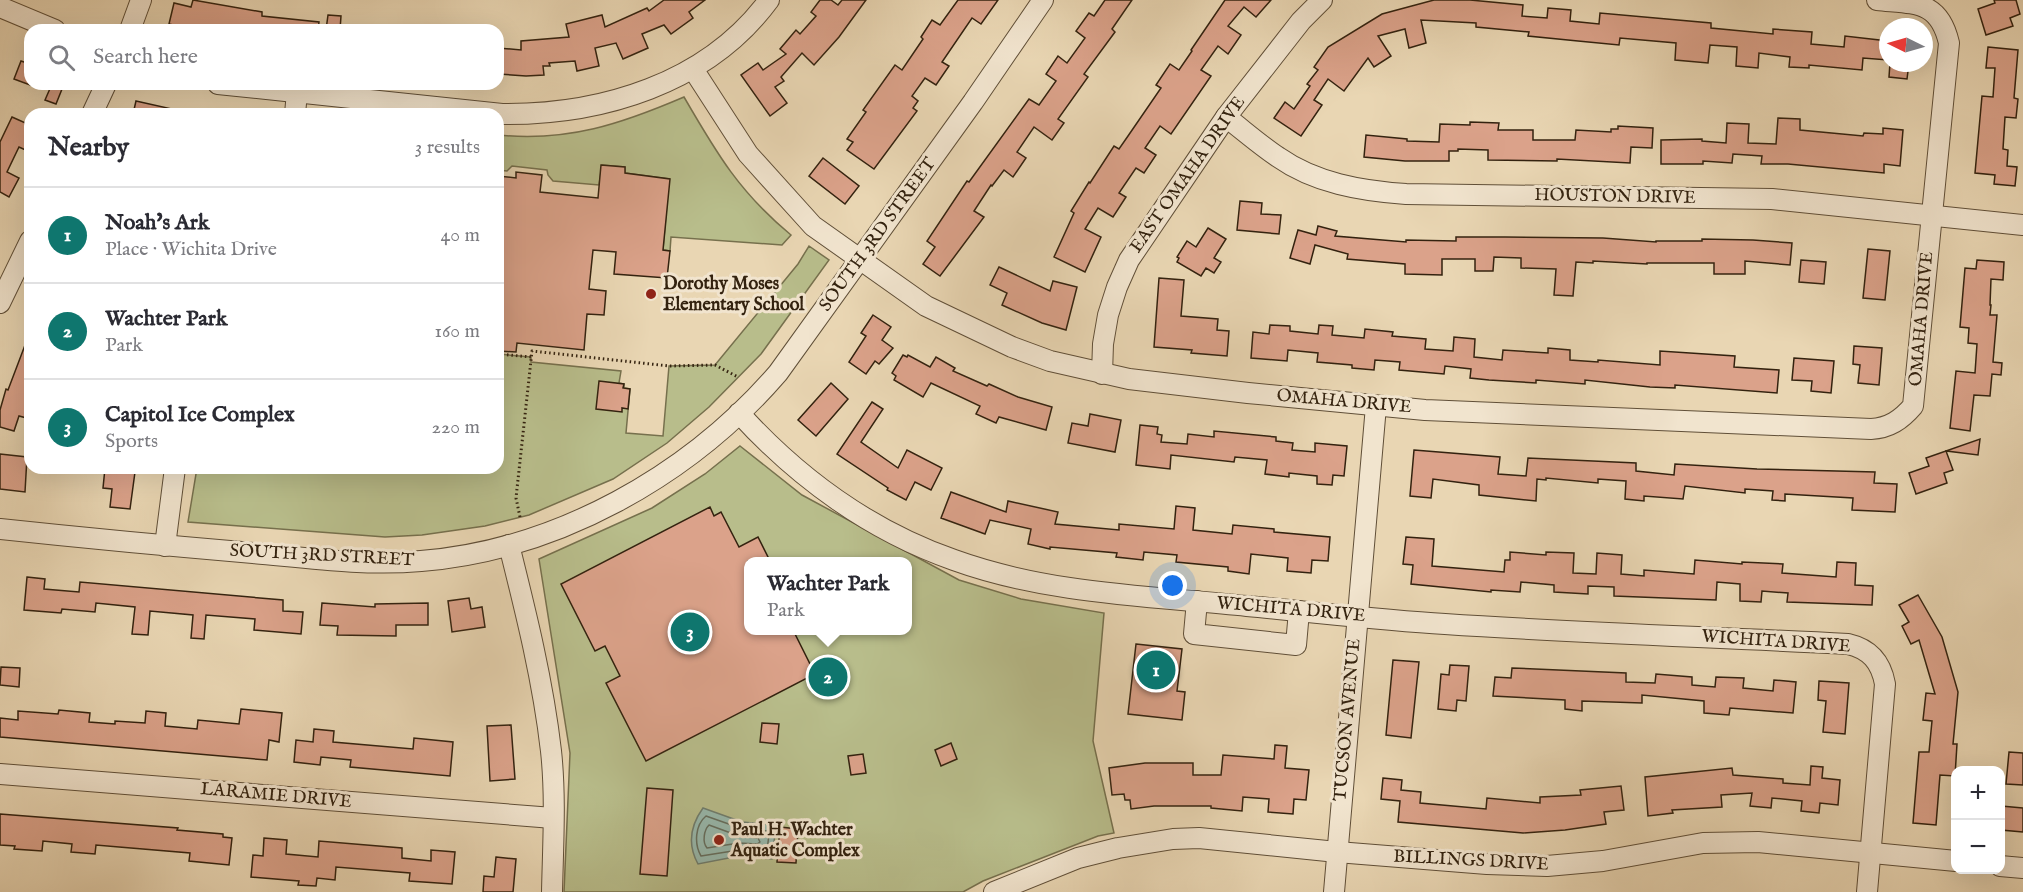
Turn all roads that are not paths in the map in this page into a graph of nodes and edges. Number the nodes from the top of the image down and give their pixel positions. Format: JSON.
{"nodes":[{"id":1,"x":141,"y":0,"type":"edge"},
{"id":2,"x":769,"y":0,"type":"edge"},
{"id":3,"x":1043,"y":0,"type":"edge"},
{"id":4,"x":1322,"y":0,"type":"edge"},
{"id":5,"x":1877,"y":0,"type":"edge"},
{"id":6,"x":0,"y":8,"type":"edge"},
{"id":7,"x":40,"y":24,"type":"edge"},
{"id":8,"x":132,"y":24,"type":"edge"},
{"id":9,"x":693,"y":69,"type":"junction"},
{"id":10,"x":103,"y":90,"type":"edge"},
{"id":11,"x":277,"y":90,"type":"edge"},
{"id":12,"x":297,"y":92,"type":"junction"},
{"id":13,"x":95,"y":108,"type":"edge"},
{"id":14,"x":296,"y":108,"type":"edge"},
{"id":15,"x":446,"y":108,"type":"edge"},
{"id":16,"x":504,"y":114,"type":"edge"},
{"id":17,"x":1227,"y":117,"type":"junction"},
{"id":18,"x":1931,"y":216,"type":"junction"},
{"id":19,"x":2023,"y":225,"type":"edge"},
{"id":20,"x":24,"y":253,"type":"edge"},
{"id":21,"x":861,"y":258,"type":"junction"},
{"id":22,"x":0,"y":303,"type":"edge"},
{"id":23,"x":1102,"y":374,"type":"junction"},
{"id":24,"x":1376,"y":406,"type":"junction"},
{"id":25,"x":739,"y":413,"type":"junction"},
{"id":26,"x":174,"y":474,"type":"edge"},
{"id":27,"x":0,"y":529,"type":"edge"},
{"id":28,"x":509,"y":545,"type":"junction"},
{"id":29,"x":165,"y":546,"type":"junction"},
{"id":30,"x":1197,"y":601,"type":"junction"},
{"id":31,"x":1299,"y":610,"type":"junction"},
{"id":32,"x":1357,"y":616,"type":"junction"},
{"id":33,"x":0,"y":774,"type":"edge"},
{"id":34,"x":553,"y":818,"type":"junction"},
{"id":35,"x":1337,"y":852,"type":"junction"},
{"id":36,"x":1870,"y":853,"type":"junction"},
{"id":37,"x":1951,"y":861,"type":"edge"},
{"id":38,"x":2005,"y":866,"type":"edge"},
{"id":39,"x":2023,"y":868,"type":"edge"},
{"id":40,"x":552,"y":892,"type":"edge"},
{"id":41,"x":994,"y":892,"type":"edge"},
{"id":42,"x":1334,"y":892,"type":"edge"},
{"id":43,"x":1867,"y":892,"type":"edge"}],
"edges":[{"from":1,"to":8,"type":"street"},
{"from":2,"to":9,"type":"street"},
{"from":3,"to":21,"type":"street","name":"SOUTH 3RD STREET"},
{"from":4,"to":17,"type":"street","name":"EAST OMAHA DRIVE"},
{"from":5,"to":18,"type":"street"},
{"from":6,"to":7,"type":"street"},
{"from":9,"to":16,"type":"street"},
{"from":9,"to":21,"type":"street","name":"OMAHA DRIVE"},
{"from":10,"to":13,"type":"street"},
{"from":11,"to":12,"type":"street"},
{"from":12,"to":14,"type":"street"},
{"from":12,"to":15,"type":"street"},
{"from":17,"to":18,"type":"street","name":"HOUSTON DRIVE"},
{"from":17,"to":23,"type":"street","name":"EAST OMAHA DRIVE"},
{"from":18,"to":19,"type":"street","name":"HOUSTON DRIVE"},
{"from":18,"to":24,"type":"street","name":"OMAHA DRIVE"},
{"from":20,"to":22,"type":"street"},
{"from":21,"to":23,"type":"street","name":"OMAHA DRIVE"},
{"from":21,"to":25,"type":"street","name":"SOUTH 3RD STREET"},
{"from":23,"to":24,"type":"street","name":"OMAHA DRIVE"},
{"from":24,"to":32,"type":"street","name":"TUCSON AVENUE"},
{"from":25,"to":28,"type":"street","name":"SOUTH 3RD STREET"},
{"from":25,"to":30,"type":"street","name":"WICHITA DRIVE"},
{"from":26,"to":29,"type":"street"},
{"from":27,"to":29,"type":"street","name":"SOUTH 3RD STREET"},
{"from":28,"to":29,"type":"street","name":"SOUTH 3RD STREET"},
{"from":28,"to":34,"type":"street"},
{"from":30,"to":31,"type":"street","name":"WICHITA DRIVE"},
{"from":30,"to":31,"type":"street"},
{"from":31,"to":32,"type":"street","name":"WICHITA DRIVE"},
{"from":32,"to":35,"type":"street","name":"TUCSON AVENUE"},
{"from":32,"to":36,"type":"street","name":"WICHITA DRIVE"},
{"from":33,"to":34,"type":"street","name":"LARAMIE DRIVE"},
{"from":34,"to":40,"type":"street"},
{"from":35,"to":36,"type":"street","name":"BILLINGS DRIVE"},
{"from":35,"to":41,"type":"street","name":"BILLINGS DRIVE"},
{"from":35,"to":42,"type":"street","name":"TUCSON AVENUE"},
{"from":36,"to":37,"type":"street","name":"BILLINGS DRIVE"},
{"from":36,"to":43,"type":"street"},
{"from":38,"to":39,"type":"street"}]}
